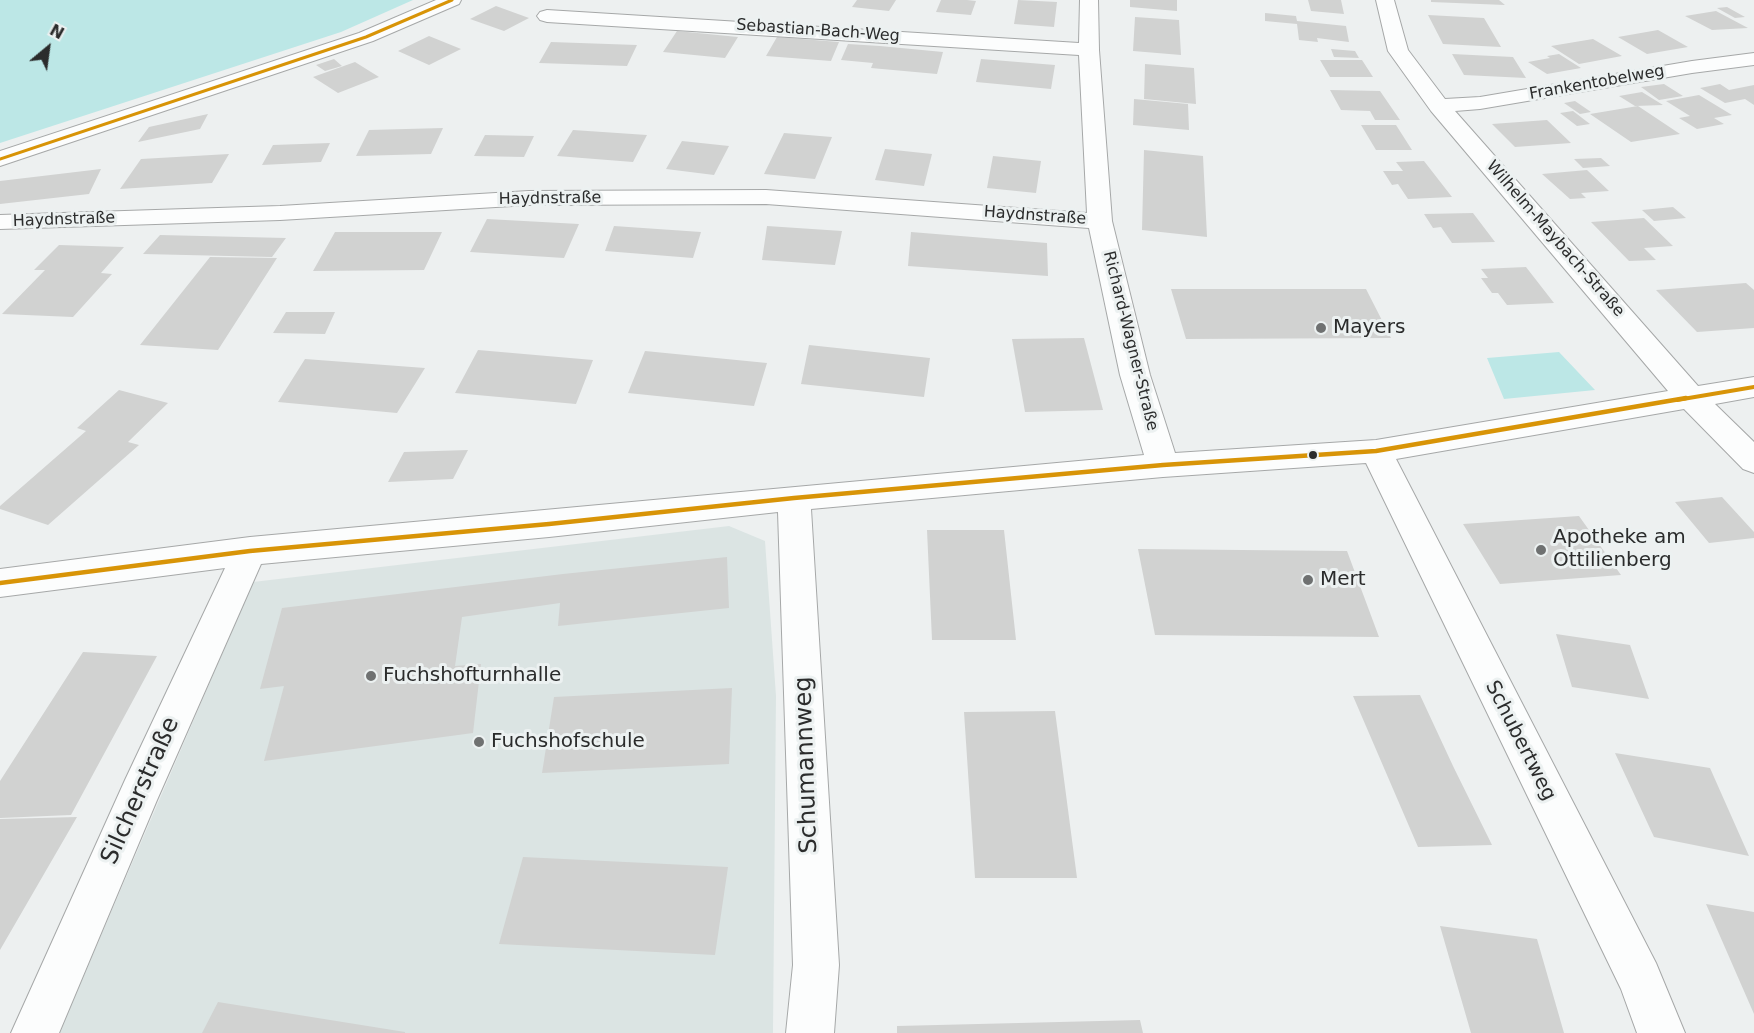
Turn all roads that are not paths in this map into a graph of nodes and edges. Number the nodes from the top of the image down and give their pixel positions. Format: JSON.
{"nodes":[{"id":1,"x":452,"y":0,"type":"edge"},
{"id":2,"x":1089,"y":0,"type":"edge"},
{"id":3,"x":1385,"y":0,"type":"edge"},
{"id":4,"x":547,"y":16,"type":"dead end"},
{"id":5,"x":1089,"y":50,"type":"junction"},
{"id":6,"x":1754,"y":59,"type":"edge"},
{"id":7,"x":1439,"y":106,"type":"junction"},
{"id":8,"x":0,"y":159,"type":"edge"},
{"id":9,"x":1100,"y":221,"type":"junction"},
{"id":10,"x":0,"y":222,"type":"edge"},
{"id":11,"x":1754,"y":387,"type":"edge"},
{"id":12,"x":1691,"y":398,"type":"junction"},
{"id":13,"x":1376,"y":451,"type":"junction"},
{"id":14,"x":1754,"y":461,"type":"edge"},
{"id":15,"x":1163,"y":465,"type":"junction"},
{"id":16,"x":794,"y":498,"type":"junction"},
{"id":17,"x":250,"y":551,"type":"junction"},
{"id":18,"x":0,"y":583,"type":"edge"},
{"id":19,"x":35,"y":1033,"type":"edge"},
{"id":20,"x":810,"y":1033,"type":"edge"},
{"id":21,"x":1661,"y":1033,"type":"edge"}],
"edges":[{"from":1,"to":8,"type":"street"},
{"from":2,"to":5,"type":"street","name":"Richard-Wagner-Straße"},
{"from":3,"to":7,"type":"street","name":"Wilhelm-Maybach-Straße"},
{"from":4,"to":5,"type":"street","name":"Sebastian-Bach-Weg"},
{"from":5,"to":9,"type":"street","name":"Richard-Wagner-Straße"},
{"from":6,"to":7,"type":"street","name":"Frankentobelweg"},
{"from":7,"to":12,"type":"street","name":"Wilhelm-Maybach-Straße"},
{"from":9,"to":10,"type":"street","name":"Haydnstraße"},
{"from":9,"to":15,"type":"street","name":"Richard-Wagner-Straße"},
{"from":11,"to":12,"type":"street"},
{"from":12,"to":13,"type":"street"},
{"from":12,"to":14,"type":"street","name":"Wilhelm-Maybach-Straße"},
{"from":13,"to":15,"type":"street"},
{"from":13,"to":21,"type":"street","name":"Schubertweg"},
{"from":15,"to":16,"type":"street"},
{"from":16,"to":17,"type":"street"},
{"from":16,"to":20,"type":"street","name":"Schumannweg"},
{"from":17,"to":18,"type":"street"},
{"from":17,"to":19,"type":"street","name":"Silcherstraße"}]}
